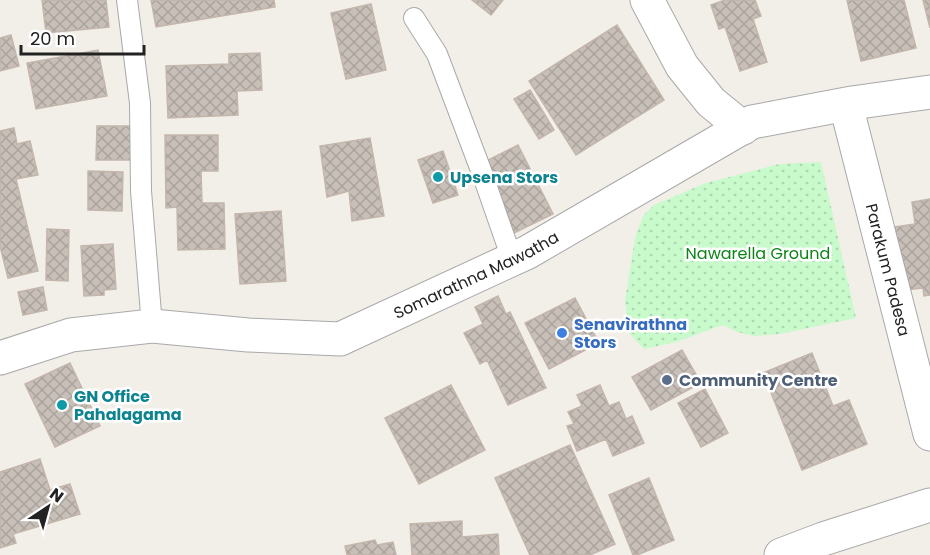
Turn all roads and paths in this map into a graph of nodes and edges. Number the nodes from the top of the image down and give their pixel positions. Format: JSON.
{"nodes":[{"id":1,"x":127,"y":0,"type":"edge"},
{"id":2,"x":646,"y":0,"type":"edge"},
{"id":3,"x":414,"y":18,"type":"dead end"},
{"id":4,"x":930,"y":92,"type":"edge"},
{"id":5,"x":846,"y":105,"type":"junction"},
{"id":6,"x":743,"y":128,"type":"junction"},
{"id":7,"x":512,"y":259,"type":"junction"},
{"id":8,"x":152,"y":326,"type":"junction"},
{"id":9,"x":0,"y":358,"type":"edge"},
{"id":10,"x":930,"y":434,"type":"edge"},
{"id":11,"x":930,"y":505,"type":"edge"},
{"id":12,"x":781,"y":555,"type":"edge"}],
"edges":[{"from":1,"to":8,"type":"lane"},
{"from":2,"to":6,"type":"street"},
{"from":3,"to":7,"type":"lane"},
{"from":4,"to":5,"type":"street","name":"Somarathna Mawatha"},
{"from":5,"to":6,"type":"street","name":"Somarathna Mawatha"},
{"from":5,"to":10,"type":"street","name":"Parakum Padesa"},
{"from":6,"to":7,"type":"street","name":"Somarathna Mawatha"},
{"from":7,"to":8,"type":"street","name":"Somarathna Mawatha"},
{"from":8,"to":9,"type":"street","name":"Somarathna Mawatha"},
{"from":11,"to":12,"type":"street"}]}
